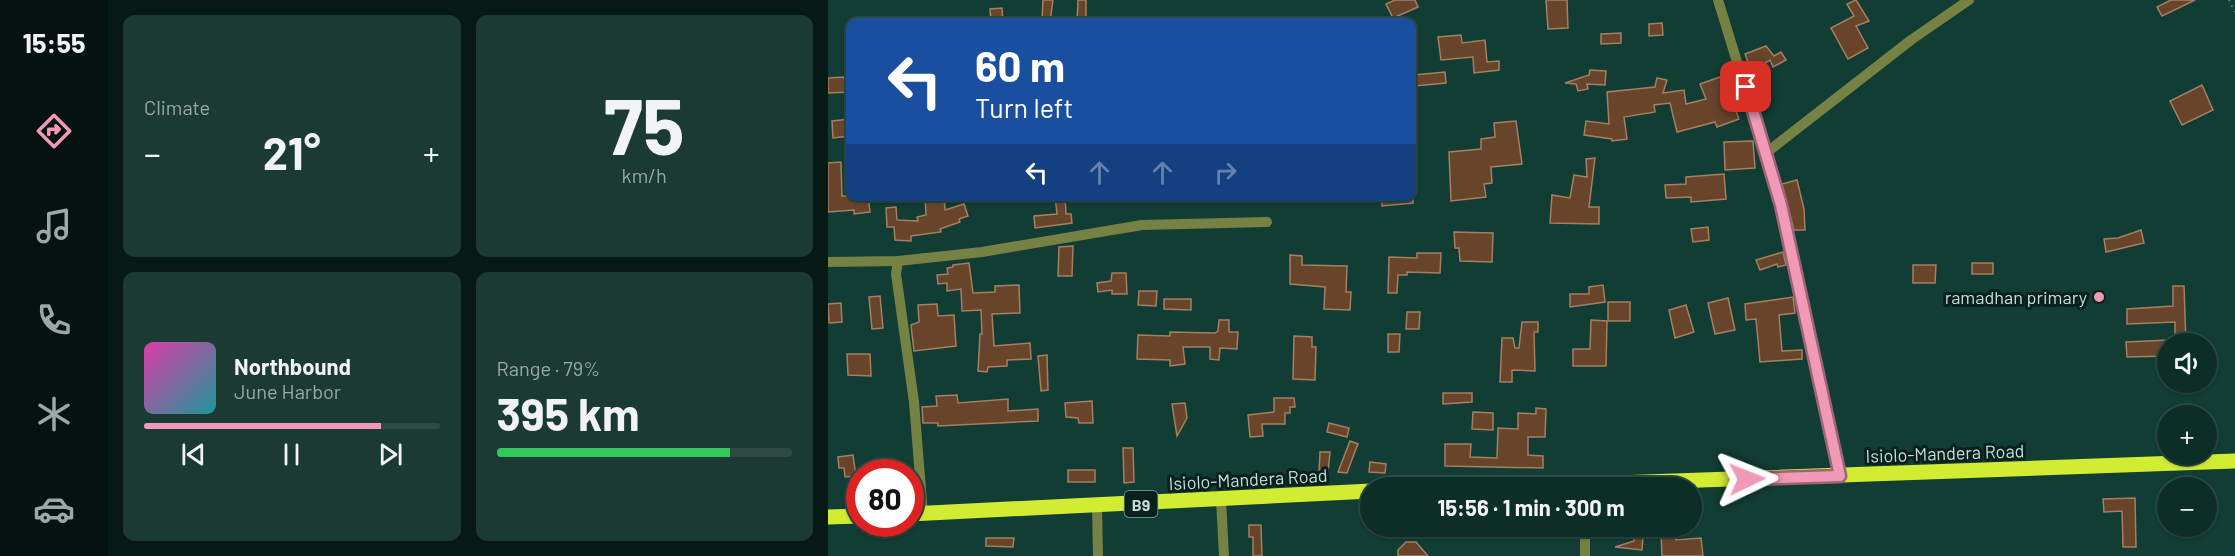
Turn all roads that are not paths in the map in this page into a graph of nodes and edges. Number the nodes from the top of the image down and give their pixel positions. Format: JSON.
{"nodes":[{"id":1,"x":1718,"y":0,"type":"edge"},
{"id":2,"x":1969,"y":0,"type":"edge"},
{"id":3,"x":1766,"y":153,"type":"junction"},
{"id":4,"x":1267,"y":222,"type":"dead end"},
{"id":5,"x":898,"y":261,"type":"junction"},
{"id":6,"x":828,"y":262,"type":"edge"},
{"id":7,"x":915,"y":459,"type":"edge"},
{"id":8,"x":2235,"y":461,"type":"edge"},
{"id":9,"x":1840,"y":476,"type":"junction"},
{"id":10,"x":1702,"y":481,"type":"edge"},
{"id":11,"x":1360,"y":492,"type":"edge"},
{"id":12,"x":1221,"y":500,"type":"junction"},
{"id":13,"x":1097,"y":506,"type":"junction"},
{"id":14,"x":924,"y":514,"type":"edge"},
{"id":15,"x":846,"y":516,"type":"edge"},
{"id":16,"x":828,"y":517,"type":"edge"},
{"id":17,"x":1585,"y":537,"type":"edge"},
{"id":18,"x":1098,"y":556,"type":"edge"},
{"id":19,"x":1224,"y":556,"type":"edge"},
{"id":20,"x":1585,"y":556,"type":"edge"}],
"edges":[{"from":1,"to":3,"type":"street"},
{"from":2,"to":3,"type":"street"},
{"from":3,"to":9,"type":"street"},
{"from":4,"to":5,"type":"street"},
{"from":5,"to":6,"type":"street"},
{"from":5,"to":7,"type":"street"},
{"from":8,"to":9,"type":"highway","name":"Isiolo-Mandera Road"},
{"from":9,"to":10,"type":"highway","name":"Isiolo-Mandera Road"},
{"from":11,"to":12,"type":"highway","name":"Isiolo-Mandera Road","number":"B9"},
{"from":12,"to":13,"type":"highway","name":"Isiolo-Mandera Road","number":"B9"},
{"from":12,"to":19,"type":"street"},
{"from":13,"to":14,"type":"highway","name":"Isiolo-Mandera Road","number":"B9"},
{"from":13,"to":18,"type":"street"},
{"from":15,"to":16,"type":"highway"},
{"from":17,"to":20,"type":"street"}]}
